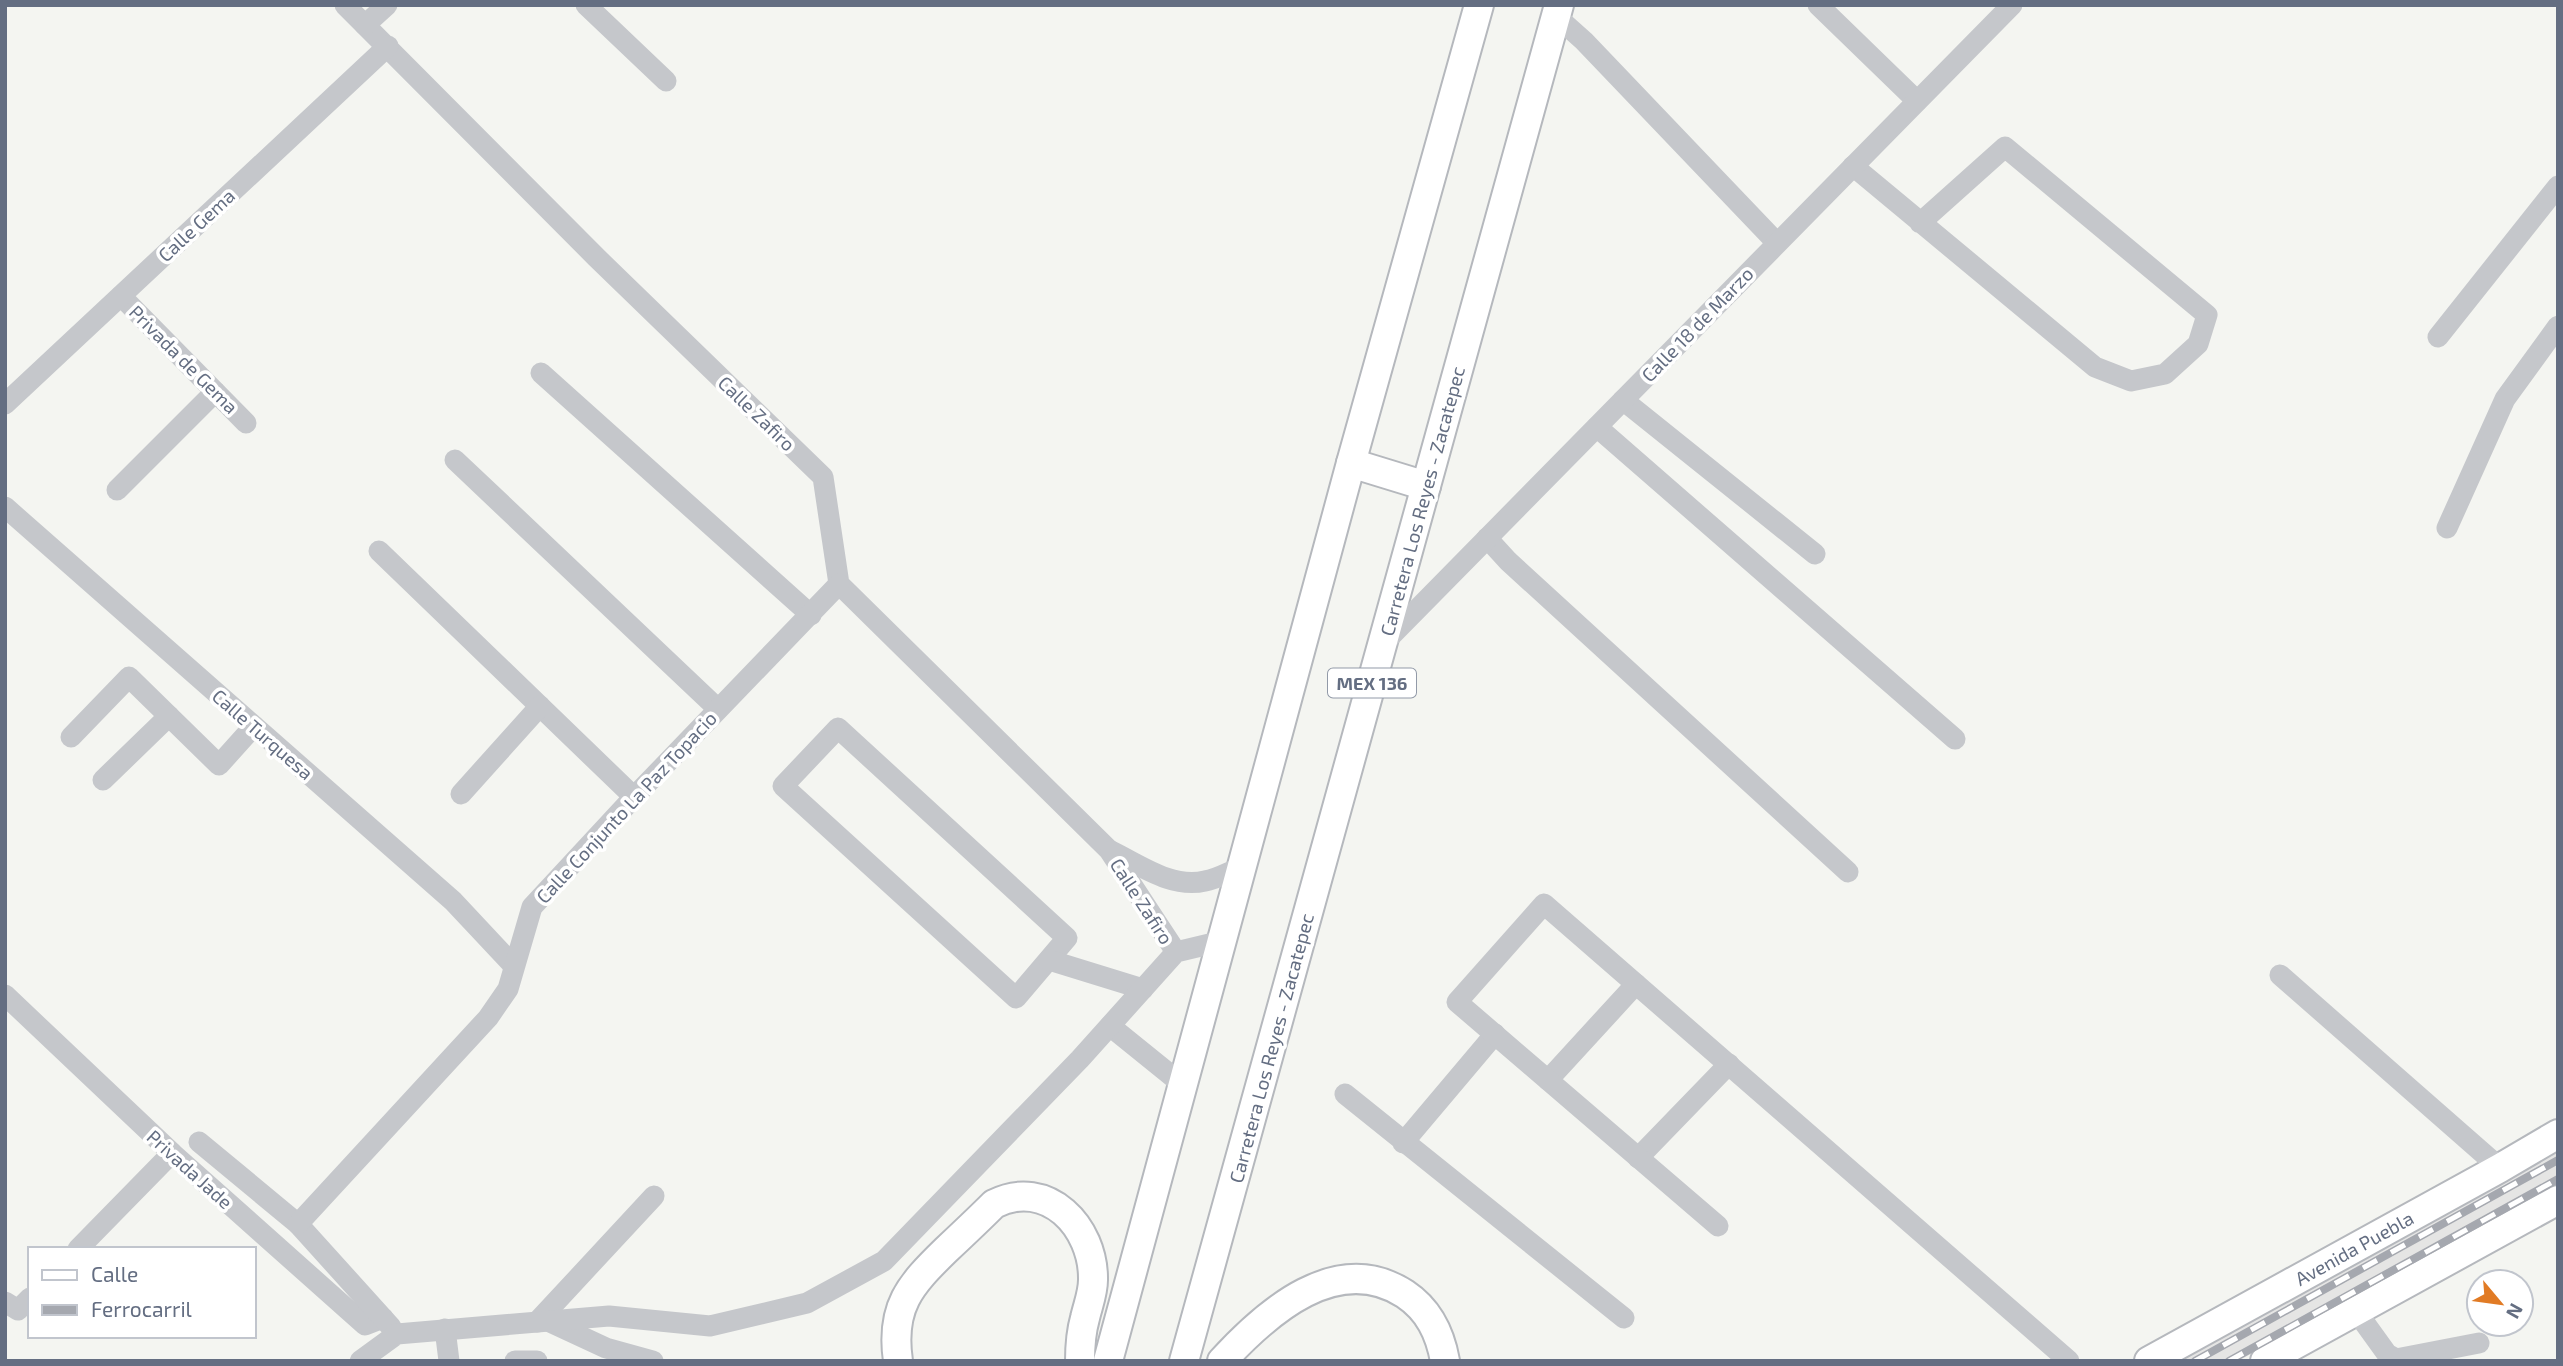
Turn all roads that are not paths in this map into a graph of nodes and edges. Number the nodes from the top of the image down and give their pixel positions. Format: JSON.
{"nodes":[{"id":1,"x":345,"y":5,"type":"edge"},
{"id":2,"x":387,"y":5,"type":"edge"},
{"id":3,"x":586,"y":5,"type":"edge"},
{"id":4,"x":1479,"y":5,"type":"edge"},
{"id":5,"x":1818,"y":5,"type":"edge"},
{"id":6,"x":2012,"y":5,"type":"edge"},
{"id":7,"x":1557,"y":11,"type":"edge"},
{"id":8,"x":365,"y":25,"type":"junction"},
{"id":9,"x":388,"y":46,"type":"junction"},
{"id":10,"x":666,"y":81,"type":"dead end"},
{"id":11,"x":1917,"y":101,"type":"junction"},
{"id":12,"x":1853,"y":166,"type":"junction"},
{"id":13,"x":2558,"y":186,"type":"edge"},
{"id":14,"x":1920,"y":223,"type":"junction"},
{"id":15,"x":1777,"y":243,"type":"junction"},
{"id":16,"x":121,"y":296,"type":"junction"},
{"id":17,"x":2558,"y":326,"type":"edge"},
{"id":18,"x":2438,"y":337,"type":"dead end"},
{"id":19,"x":541,"y":373,"type":"dead end"},
{"id":20,"x":215,"y":392,"type":"junction"},
{"id":21,"x":1623,"y":400,"type":"junction"},
{"id":22,"x":5,"y":404,"type":"edge"},
{"id":23,"x":246,"y":423,"type":"dead end"},
{"id":24,"x":1597,"y":427,"type":"junction"},
{"id":25,"x":455,"y":460,"type":"dead end"},
{"id":26,"x":1351,"y":463,"type":"junction"},
{"id":27,"x":1426,"y":486,"type":"junction"},
{"id":28,"x":117,"y":490,"type":"dead end"},
{"id":29,"x":5,"y":507,"type":"edge"},
{"id":30,"x":2447,"y":528,"type":"dead end"},
{"id":31,"x":1487,"y":538,"type":"junction"},
{"id":32,"x":379,"y":551,"type":"dead end"},
{"id":33,"x":1815,"y":554,"type":"dead end"},
{"id":34,"x":839,"y":584,"type":"junction"},
{"id":35,"x":811,"y":615,"type":"junction"},
{"id":36,"x":1382,"y":644,"type":"junction"},
{"id":37,"x":540,"y":706,"type":"junction"},
{"id":38,"x":718,"y":709,"type":"junction"},
{"id":39,"x":169,"y":716,"type":"junction"},
{"id":40,"x":254,"y":726,"type":"junction"},
{"id":41,"x":71,"y":737,"type":"dead end"},
{"id":42,"x":1955,"y":739,"type":"dead end"},
{"id":43,"x":103,"y":780,"type":"dead end"},
{"id":44,"x":461,"y":794,"type":"dead end"},
{"id":45,"x":634,"y":797,"type":"junction"},
{"id":46,"x":1109,"y":850,"type":"junction"},
{"id":47,"x":1242,"y":867,"type":"junction"},
{"id":48,"x":1848,"y":872,"type":"dead end"},
{"id":49,"x":1222,"y":940,"type":"junction"},
{"id":50,"x":1176,"y":953,"type":"junction"},
{"id":51,"x":1049,"y":960,"type":"junction"},
{"id":52,"x":514,"y":967,"type":"junction"},
{"id":53,"x":2280,"y":975,"type":"dead end"},
{"id":54,"x":1636,"y":984,"type":"junction"},
{"id":55,"x":1143,"y":989,"type":"junction"},
{"id":56,"x":5,"y":995,"type":"edge"},
{"id":57,"x":1110,"y":1026,"type":"junction"},
{"id":58,"x":1495,"y":1034,"type":"junction"},
{"id":59,"x":1730,"y":1064,"type":"junction"},
{"id":60,"x":1548,"y":1080,"type":"junction"},
{"id":61,"x":1183,"y":1085,"type":"junction"},
{"id":62,"x":1345,"y":1094,"type":"dead end"},
{"id":63,"x":2558,"y":1134,"type":"edge"},
{"id":64,"x":199,"y":1142,"type":"dead end"},
{"id":65,"x":1403,"y":1143,"type":"junction"},
{"id":66,"x":172,"y":1153,"type":"junction"},
{"id":67,"x":1638,"y":1158,"type":"junction"},
{"id":68,"x":2500,"y":1168,"type":"junction"},
{"id":69,"x":654,"y":1196,"type":"dead end"},
{"id":70,"x":2558,"y":1200,"type":"edge"},
{"id":71,"x":298,"y":1224,"type":"junction"},
{"id":72,"x":1718,"y":1226,"type":"dead end"},
{"id":73,"x":80,"y":1247,"type":"edge"},
{"id":74,"x":28,"y":1300,"type":"edge"},
{"id":75,"x":5,"y":1302,"type":"edge"},
{"id":76,"x":2357,"y":1311,"type":"junction"},
{"id":77,"x":383,"y":1318,"type":"junction"},
{"id":78,"x":1624,"y":1318,"type":"dead end"},
{"id":79,"x":542,"y":1321,"type":"junction"},
{"id":80,"x":445,"y":1329,"type":"junction"},
{"id":81,"x":397,"y":1334,"type":"junction"},
{"id":82,"x":2479,"y":1343,"type":"dead end"},
{"id":83,"x":360,"y":1361,"type":"edge"},
{"id":84,"x":449,"y":1361,"type":"edge"},
{"id":85,"x":515,"y":1361,"type":"edge"},
{"id":86,"x":537,"y":1361,"type":"edge"},
{"id":87,"x":653,"y":1361,"type":"edge"},
{"id":88,"x":898,"y":1361,"type":"edge"},
{"id":89,"x":1080,"y":1361,"type":"edge"},
{"id":90,"x":1108,"y":1361,"type":"edge"},
{"id":91,"x":1184,"y":1361,"type":"edge"},
{"id":92,"x":1222,"y":1361,"type":"edge"},
{"id":93,"x":1444,"y":1361,"type":"edge"},
{"id":94,"x":2069,"y":1361,"type":"edge"},
{"id":95,"x":2148,"y":1361,"type":"edge"},
{"id":96,"x":2265,"y":1361,"type":"edge"}],
"edges":[{"from":1,"to":8,"type":"street","name":"Calle Zafiro"},
{"from":2,"to":8,"type":"street"},
{"from":3,"to":10,"type":"street"},
{"from":4,"to":26,"type":"main road"},
{"from":5,"to":11,"type":"street"},
{"from":6,"to":11,"type":"street","name":"Calle 18 de Marzo"},
{"from":7,"to":15,"type":"street"},
{"from":7,"to":27,"type":"main road","name":"Carretera Los Reyes - Zacatepec","number":"MEX 136"},
{"from":8,"to":9,"type":"street","name":"Calle Zafiro"},
{"from":9,"to":16,"type":"street","name":"Calle Gema"},
{"from":9,"to":34,"type":"street","name":"Calle Zafiro"},
{"from":11,"to":12,"type":"street","name":"Calle 18 de Marzo"},
{"from":12,"to":14,"type":"street"},
{"from":12,"to":15,"type":"street","name":"Calle 18 de Marzo"},
{"from":13,"to":18,"type":"street"},
{"from":14,"to":14,"type":"street"},
{"from":15,"to":21,"type":"street","name":"Calle 18 de Marzo"},
{"from":16,"to":20,"type":"street","name":"Privada de Gema"},
{"from":16,"to":22,"type":"street","name":"Calle Gema"},
{"from":17,"to":30,"type":"street"},
{"from":19,"to":35,"type":"street"},
{"from":20,"to":23,"type":"street","name":"Privada de Gema"},
{"from":20,"to":28,"type":"street"},
{"from":21,"to":24,"type":"street","name":"Calle 18 de Marzo"},
{"from":21,"to":33,"type":"street"},
{"from":24,"to":31,"type":"street","name":"Calle 18 de Marzo"},
{"from":24,"to":42,"type":"street"},
{"from":25,"to":38,"type":"street"},
{"from":26,"to":27,"type":"main road"},
{"from":26,"to":47,"type":"main road"},
{"from":27,"to":36,"type":"main road","name":"Carretera Los Reyes - Zacatepec","number":"MEX 136"},
{"from":29,"to":40,"type":"street","name":"Calle Turquesa"},
{"from":31,"to":36,"type":"street","name":"Calle 18 de Marzo"},
{"from":31,"to":48,"type":"street"},
{"from":32,"to":37,"type":"street"},
{"from":34,"to":35,"type":"street","name":"Calle Conjunto La Paz Topacio"},
{"from":34,"to":46,"type":"street","name":"Calle Zafiro"},
{"from":35,"to":38,"type":"street","name":"Calle Conjunto La Paz Topacio"},
{"from":36,"to":91,"type":"main road","name":"Carretera Los Reyes - Zacatepec","number":"MEX 136"},
{"from":37,"to":44,"type":"street"},
{"from":37,"to":45,"type":"street"},
{"from":38,"to":45,"type":"street","name":"Calle Conjunto La Paz Topacio"},
{"from":39,"to":40,"type":"street"},
{"from":39,"to":41,"type":"street"},
{"from":39,"to":43,"type":"street"},
{"from":40,"to":52,"type":"street","name":"Calle Turquesa"},
{"from":45,"to":52,"type":"street","name":"Calle Conjunto La Paz Topacio"},
{"from":46,"to":47,"type":"street","name":"Calle Zafiro"},
{"from":46,"to":50,"type":"street","name":"Calle Zafiro"},
{"from":47,"to":49,"type":"main road"},
{"from":49,"to":50,"type":"street"},
{"from":49,"to":61,"type":"main road"},
{"from":50,"to":55,"type":"street"},
{"from":51,"to":51,"type":"street"},
{"from":51,"to":55,"type":"street"},
{"from":52,"to":71,"type":"street","name":"Calle Conjunto La Paz Topacio"},
{"from":53,"to":68,"type":"street"},
{"from":54,"to":58,"type":"street"},
{"from":54,"to":59,"type":"street"},
{"from":54,"to":60,"type":"street"},
{"from":55,"to":57,"type":"street"},
{"from":56,"to":66,"type":"street","name":"Privada Jade"},
{"from":57,"to":61,"type":"street"},
{"from":57,"to":79,"type":"street"},
{"from":58,"to":60,"type":"street"},
{"from":58,"to":65,"type":"street"},
{"from":59,"to":67,"type":"street"},
{"from":59,"to":94,"type":"street"},
{"from":60,"to":67,"type":"street"},
{"from":61,"to":90,"type":"main road"},
{"from":62,"to":65,"type":"street"},
{"from":63,"to":68,"type":"main road","name":"Avenida Puebla"},
{"from":64,"to":71,"type":"street"},
{"from":65,"to":78,"type":"street"},
{"from":66,"to":73,"type":"street"},
{"from":66,"to":77,"type":"street","name":"Privada Jade"},
{"from":67,"to":72,"type":"street"},
{"from":68,"to":95,"type":"main road","name":"Avenida Puebla"},
{"from":69,"to":79,"type":"street"},
{"from":70,"to":76,"type":"main road"},
{"from":71,"to":77,"type":"street"},
{"from":74,"to":75,"type":"street"},
{"from":76,"to":82,"type":"street"},
{"from":76,"to":96,"type":"main road"},
{"from":77,"to":81,"type":"street"},
{"from":79,"to":80,"type":"street"},
{"from":79,"to":87,"type":"street"},
{"from":80,"to":81,"type":"street"},
{"from":80,"to":84,"type":"street"},
{"from":81,"to":83,"type":"street"},
{"from":85,"to":86,"type":"street"},
{"from":88,"to":89,"type":"main road"},
{"from":92,"to":93,"type":"main road"}]}
